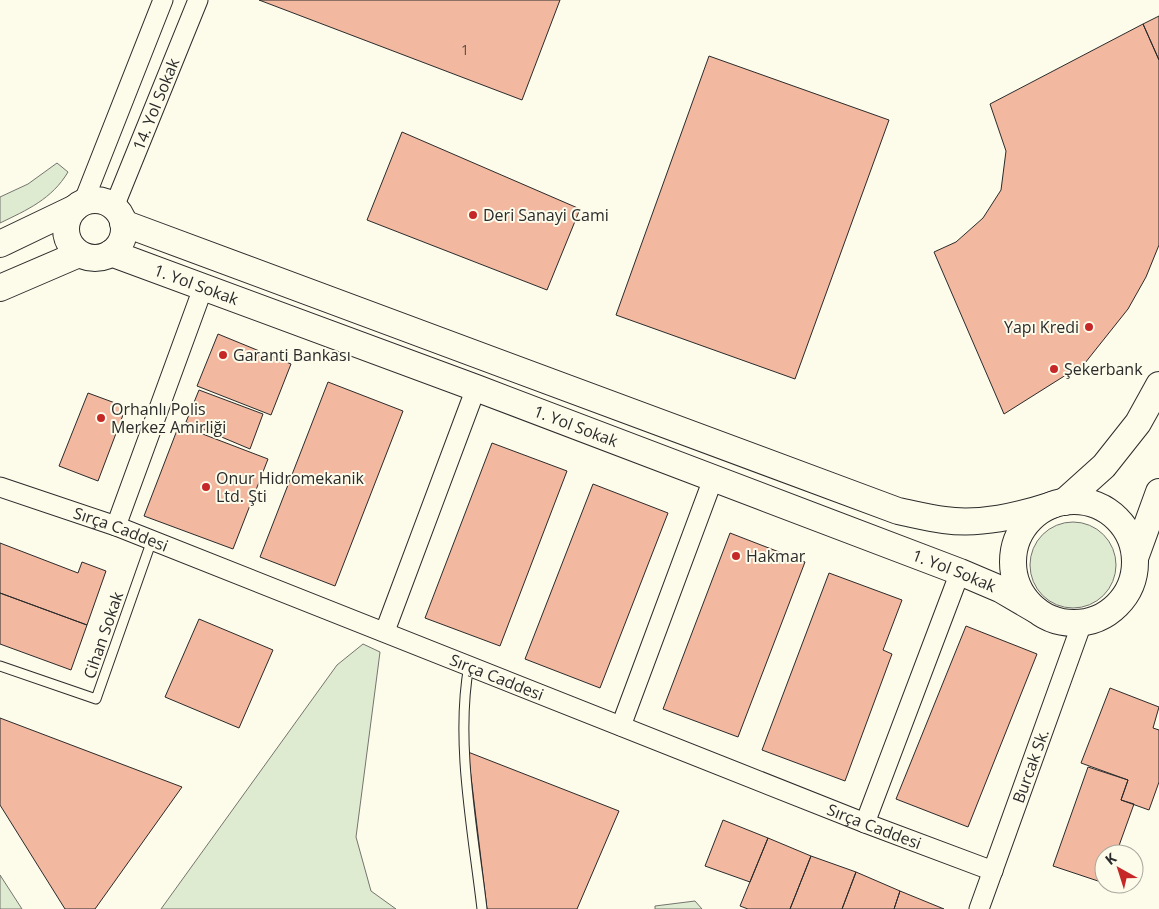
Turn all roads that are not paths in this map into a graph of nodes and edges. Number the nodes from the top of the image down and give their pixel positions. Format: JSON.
{"nodes":[{"id":1,"x":164,"y":0,"type":"edge"},
{"id":2,"x":198,"y":0,"type":"edge"},
{"id":3,"x":79,"y":205,"type":"junction"},
{"id":4,"x":119,"y":215,"type":"junction"},
{"id":5,"x":0,"y":244,"type":"edge"},
{"id":6,"x":111,"y":253,"type":"junction"},
{"id":7,"x":79,"y":254,"type":"junction"},
{"id":8,"x":0,"y":288,"type":"edge"},
{"id":9,"x":203,"y":288,"type":"junction"},
{"id":10,"x":1159,"y":385,"type":"edge"},
{"id":11,"x":476,"y":388,"type":"junction"},
{"id":12,"x":713,"y":479,"type":"junction"},
{"id":13,"x":0,"y":487,"type":"edge"},
{"id":14,"x":1159,"y":492,"type":"edge"},
{"id":15,"x":1058,"y":503,"type":"junction"},
{"id":16,"x":116,"y":526,"type":"junction"},
{"id":17,"x":152,"y":540,"type":"junction"},
{"id":18,"x":1135,"y":558,"type":"junction"},
{"id":19,"x":960,"y":572,"type":"junction"},
{"id":20,"x":1036,"y":610,"type":"junction"},
{"id":21,"x":1082,"y":623,"type":"junction"},
{"id":22,"x":385,"y":631,"type":"junction"},
{"id":23,"x":468,"y":665,"type":"junction"},
{"id":24,"x":0,"y":666,"type":"edge"},
{"id":25,"x":621,"y":726,"type":"junction"},
{"id":26,"x":864,"y":823,"type":"junction"},
{"id":27,"x":993,"y":871,"type":"junction"},
{"id":28,"x":482,"y":909,"type":"edge"},
{"id":29,"x":979,"y":909,"type":"edge"}],
"edges":[{"from":1,"to":3,"type":"street","name":"14. Yol Sokak"},
{"from":2,"to":4,"type":"street","name":"14. Yol Sokak"},
{"from":3,"to":4,"type":"main road","name":"1. Yol Sokak"},
{"from":3,"to":5,"type":"main road","name":"1. Yol Sokak"},
{"from":3,"to":7,"type":"main road"},
{"from":4,"to":6,"type":"main road"},
{"from":4,"to":15,"type":"main road","name":"1. Yol Sokak"},
{"from":6,"to":7,"type":"main road","name":"1. Yol Sokak"},
{"from":6,"to":9,"type":"main road","name":"1. Yol Sokak"},
{"from":7,"to":8,"type":"main road","name":"1. Yol Sokak"},
{"from":9,"to":11,"type":"main road","name":"1. Yol Sokak"},
{"from":9,"to":16,"type":"street"},
{"from":10,"to":15,"type":"main road","name":"1. Yol Sokak"},
{"from":11,"to":12,"type":"main road","name":"1. Yol Sokak"},
{"from":11,"to":22,"type":"street"},
{"from":12,"to":19,"type":"main road","name":"1. Yol Sokak"},
{"from":12,"to":25,"type":"street"},
{"from":13,"to":16,"type":"street","name":"Sırça Caddesi"},
{"from":14,"to":18,"type":"main road","name":"1. Yol Sokak"},
{"from":15,"to":18,"type":"main road","name":"1. Yol Sokak"},
{"from":15,"to":20,"type":"main road","name":"1. Yol Sokak"},
{"from":16,"to":17,"type":"street","name":"Sırça Caddesi"},
{"from":17,"to":22,"type":"street","name":"Sırça Caddesi"},
{"from":17,"to":24,"type":"lane","name":"Cihan Sokak"},
{"from":18,"to":21,"type":"main road","name":"1. Yol Sokak"},
{"from":19,"to":20,"type":"main road","name":"1. Yol Sokak"},
{"from":19,"to":26,"type":"street"},
{"from":20,"to":21,"type":"main road","name":"1. Yol Sokak"},
{"from":21,"to":27,"type":"street","name":"Burcak Sk."},
{"from":22,"to":23,"type":"street","name":"Sırça Caddesi"},
{"from":23,"to":25,"type":"street","name":"Sırça Caddesi"},
{"from":23,"to":28,"type":"lane"},
{"from":25,"to":26,"type":"street","name":"Sırça Caddesi"},
{"from":26,"to":27,"type":"street","name":"Sırça Caddesi"},
{"from":27,"to":29,"type":"street","name":"Burcak Sk."}]}
